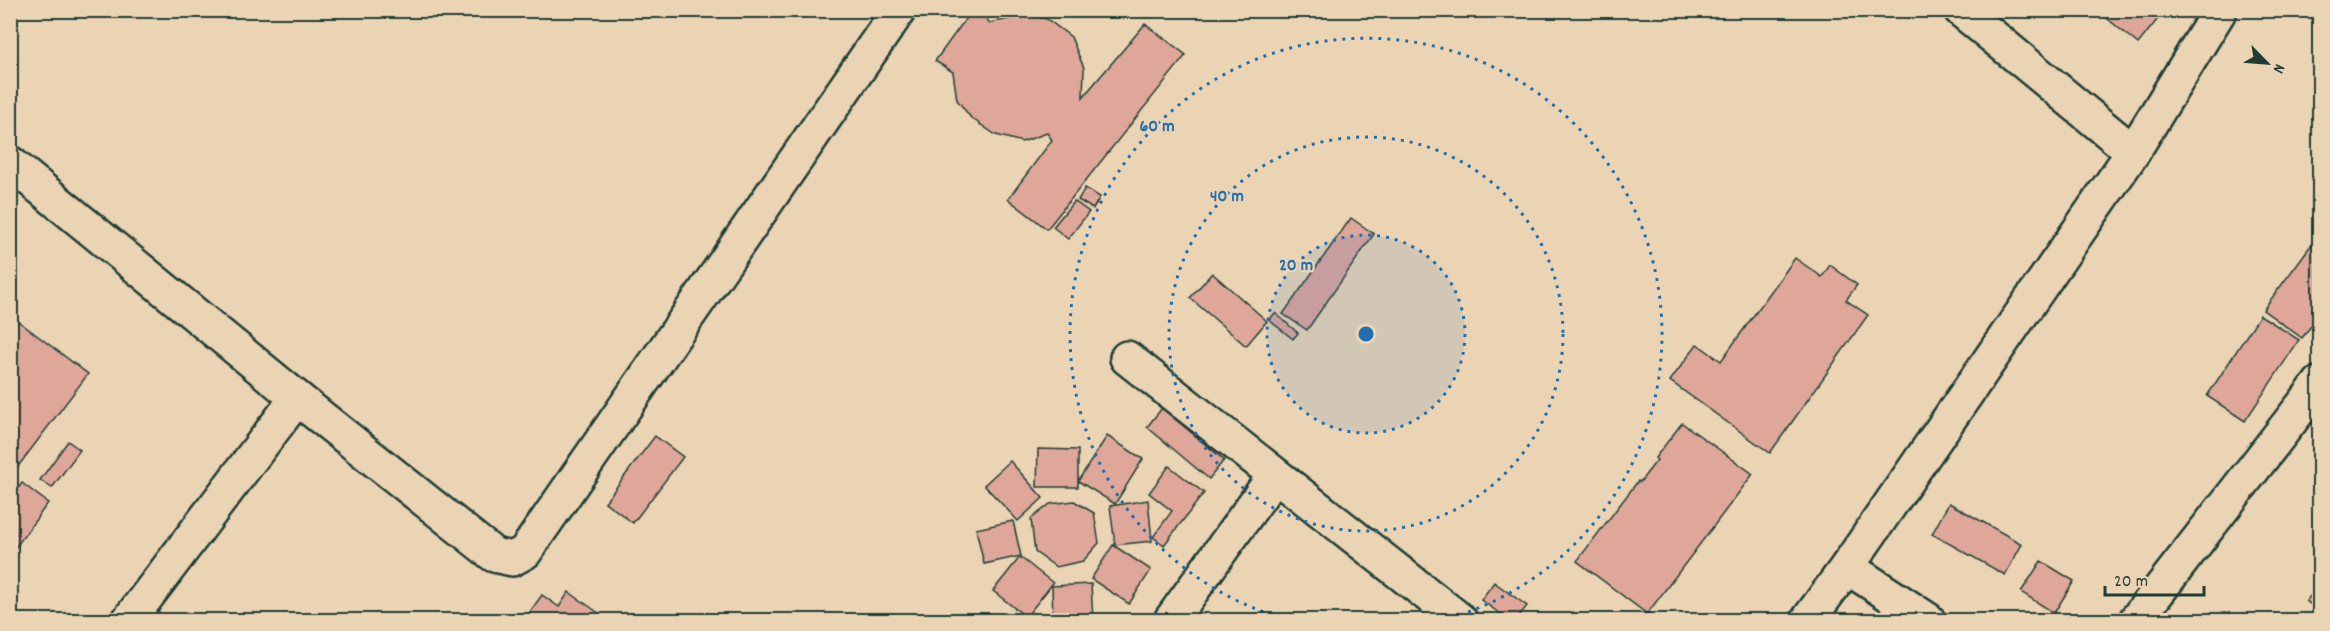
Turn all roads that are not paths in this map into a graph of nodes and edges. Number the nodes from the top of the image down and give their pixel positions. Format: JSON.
{"nodes":[{"id":1,"x":899,"y":10,"type":"edge"},
{"id":2,"x":1961,"y":10,"type":"edge"},
{"id":3,"x":2220,"y":10,"type":"edge"},
{"id":4,"x":2133,"y":152,"type":"junction"},
{"id":5,"x":10,"y":163,"type":"edge"},
{"id":6,"x":1127,"y":358,"type":"dead end"},
{"id":7,"x":2319,"y":383,"type":"edge"},
{"id":8,"x":297,"y":398,"type":"junction"},
{"id":9,"x":1275,"y":475,"type":"junction"},
{"id":10,"x":1847,"y":567,"type":"junction"},
{"id":11,"x":129,"y":621,"type":"edge"},
{"id":12,"x":1171,"y":621,"type":"edge"},
{"id":13,"x":1460,"y":621,"type":"edge"},
{"id":14,"x":1808,"y":621,"type":"edge"},
{"id":15,"x":1929,"y":621,"type":"edge"},
{"id":16,"x":2136,"y":621,"type":"edge"}],
"edges":[{"from":1,"to":8,"type":"street"},
{"from":2,"to":4,"type":"street"},
{"from":3,"to":4,"type":"street"},
{"from":4,"to":10,"type":"street"},
{"from":5,"to":8,"type":"street"},
{"from":6,"to":9,"type":"street"},
{"from":7,"to":16,"type":"street"},
{"from":8,"to":11,"type":"street"},
{"from":9,"to":12,"type":"street"},
{"from":9,"to":13,"type":"street"},
{"from":10,"to":14,"type":"street"},
{"from":10,"to":15,"type":"street"}]}
